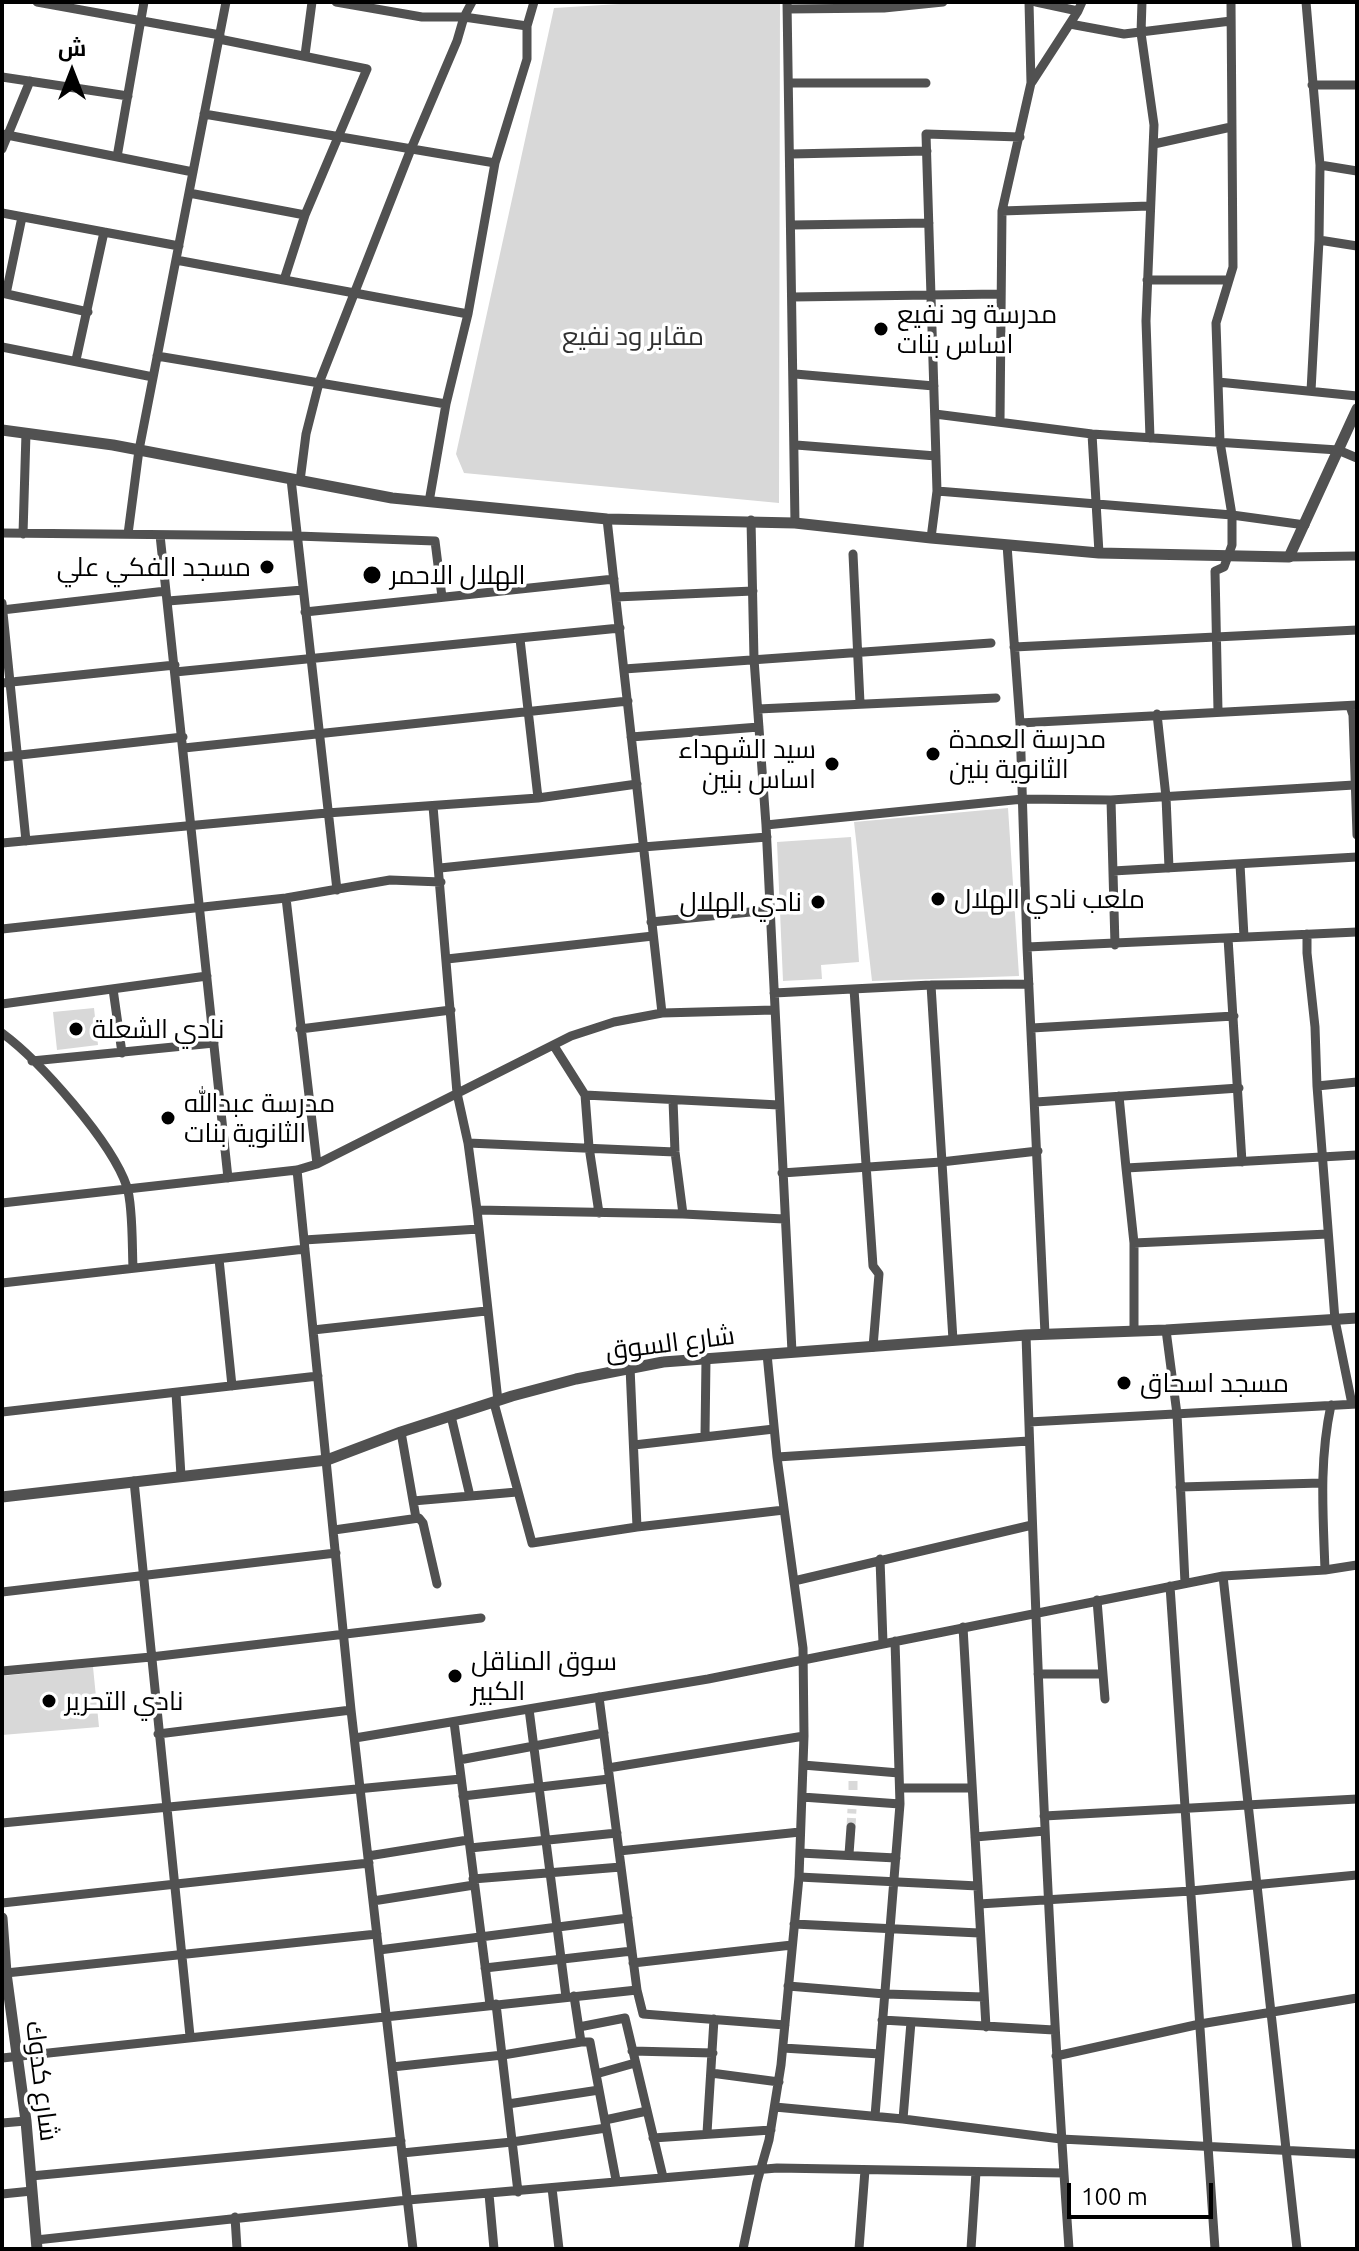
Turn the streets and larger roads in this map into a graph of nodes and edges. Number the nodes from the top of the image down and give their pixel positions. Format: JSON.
{"nodes":[{"id":1,"x":37,"y":2,"type":"edge"},
{"id":2,"x":144,"y":2,"type":"edge"},
{"id":3,"x":226,"y":2,"type":"edge"},
{"id":4,"x":312,"y":2,"type":"edge"},
{"id":5,"x":336,"y":2,"type":"edge"},
{"id":6,"x":472,"y":2,"type":"edge"},
{"id":7,"x":534,"y":2,"type":"edge"},
{"id":8,"x":943,"y":2,"type":"edge"},
{"id":9,"x":1029,"y":2,"type":"edge"},
{"id":10,"x":1036,"y":2,"type":"edge"},
{"id":11,"x":1142,"y":2,"type":"edge"},
{"id":12,"x":1231,"y":2,"type":"edge"},
{"id":13,"x":1306,"y":2,"type":"edge"},
{"id":14,"x":70,"y":5,"type":"edge"},
{"id":15,"x":787,"y":5,"type":"edge"},
{"id":16,"x":884,"y":5,"type":"edge"},
{"id":17,"x":1080,"y":6,"type":"edge"},
{"id":18,"x":464,"y":17,"type":"junction"},
{"id":19,"x":141,"y":21,"type":"junction"},
{"id":20,"x":1231,"y":21,"type":"junction"},
{"id":21,"x":1070,"y":24,"type":"junction"},
{"id":22,"x":527,"y":26,"type":"junction"},
{"id":23,"x":1141,"y":33,"type":"junction"},
{"id":24,"x":219,"y":37,"type":"junction"},
{"id":25,"x":305,"y":55,"type":"junction"},
{"id":26,"x":2,"y":77,"type":"edge"},
{"id":27,"x":30,"y":81,"type":"junction"},
{"id":28,"x":789,"y":83,"type":"junction"},
{"id":29,"x":926,"y":83,"type":"dead end"},
{"id":30,"x":1031,"y":83,"type":"junction"},
{"id":31,"x":1312,"y":85,"type":"junction"},
{"id":32,"x":1357,"y":85,"type":"edge"},
{"id":33,"x":128,"y":96,"type":"junction"},
{"id":34,"x":204,"y":114,"type":"junction"},
{"id":35,"x":1231,"y":127,"type":"junction"},
{"id":36,"x":4,"y":134,"type":"edge"},
{"id":37,"x":339,"y":136,"type":"junction"},
{"id":38,"x":1020,"y":137,"type":"junction"},
{"id":39,"x":1154,"y":144,"type":"junction"},
{"id":40,"x":2,"y":149,"type":"edge"},
{"id":41,"x":411,"y":149,"type":"junction"},
{"id":42,"x":927,"y":151,"type":"junction"},
{"id":43,"x":791,"y":154,"type":"junction"},
{"id":44,"x":117,"y":157,"type":"junction"},
{"id":45,"x":495,"y":163,"type":"junction"},
{"id":46,"x":1320,"y":165,"type":"junction"},
{"id":47,"x":1357,"y":171,"type":"edge"},
{"id":48,"x":193,"y":172,"type":"junction"},
{"id":49,"x":189,"y":193,"type":"junction"},
{"id":50,"x":1149,"y":206,"type":"junction"},
{"id":51,"x":1002,"y":211,"type":"junction"},
{"id":52,"x":2,"y":213,"type":"edge"},
{"id":53,"x":305,"y":215,"type":"junction"},
{"id":54,"x":22,"y":217,"type":"junction"},
{"id":55,"x":929,"y":223,"type":"junction"},
{"id":56,"x":792,"y":225,"type":"junction"},
{"id":57,"x":104,"y":232,"type":"junction"},
{"id":58,"x":1319,"y":240,"type":"junction"},
{"id":59,"x":179,"y":246,"type":"junction"},
{"id":60,"x":1357,"y":246,"type":"edge"},
{"id":61,"x":176,"y":260,"type":"junction"},
{"id":62,"x":284,"y":280,"type":"junction"},
{"id":63,"x":1147,"y":280,"type":"junction"},
{"id":64,"x":1229,"y":280,"type":"junction"},
{"id":65,"x":355,"y":293,"type":"junction"},
{"id":66,"x":4,"y":294,"type":"edge"},
{"id":67,"x":931,"y":294,"type":"junction"},
{"id":68,"x":999,"y":294,"type":"junction"},
{"id":69,"x":793,"y":297,"type":"junction"},
{"id":70,"x":88,"y":312,"type":"junction"},
{"id":71,"x":468,"y":314,"type":"junction"},
{"id":72,"x":2,"y":347,"type":"edge"},
{"id":73,"x":157,"y":356,"type":"junction"},
{"id":74,"x":76,"y":360,"type":"junction"},
{"id":75,"x":795,"y":374,"type":"junction"},
{"id":76,"x":153,"y":377,"type":"junction"},
{"id":77,"x":1218,"y":382,"type":"junction"},
{"id":78,"x":319,"y":383,"type":"junction"},
{"id":79,"x":934,"y":386,"type":"junction"},
{"id":80,"x":1311,"y":391,"type":"junction"},
{"id":81,"x":1357,"y":396,"type":"edge"},
{"id":82,"x":446,"y":404,"type":"junction"},
{"id":83,"x":1357,"y":409,"type":"edge"},
{"id":84,"x":935,"y":414,"type":"junction"},
{"id":85,"x":1000,"y":422,"type":"junction"},
{"id":86,"x":2,"y":430,"type":"edge"},
{"id":87,"x":26,"y":433,"type":"junction"},
{"id":88,"x":1092,"y":434,"type":"junction"},
{"id":89,"x":1150,"y":438,"type":"junction"},
{"id":90,"x":1220,"y":442,"type":"junction"},
{"id":91,"x":796,"y":445,"type":"junction"},
{"id":92,"x":139,"y":450,"type":"junction"},
{"id":93,"x":1338,"y":450,"type":"junction"},
{"id":94,"x":936,"y":456,"type":"junction"},
{"id":95,"x":1357,"y":458,"type":"edge"},
{"id":96,"x":296,"y":480,"type":"junction"},
{"id":97,"x":937,"y":491,"type":"junction"},
{"id":98,"x":429,"y":502,"type":"junction"},
{"id":99,"x":1095,"y":504,"type":"junction"},
{"id":100,"x":1232,"y":515,"type":"junction"},
{"id":101,"x":607,"y":519,"type":"junction"},
{"id":102,"x":751,"y":520,"type":"junction"},
{"id":103,"x":795,"y":523,"type":"junction"},
{"id":104,"x":1305,"y":525,"type":"junction"},
{"id":105,"x":2,"y":533,"type":"edge"},
{"id":106,"x":23,"y":534,"type":"junction"},
{"id":107,"x":128,"y":534,"type":"junction"},
{"id":108,"x":160,"y":535,"type":"junction"},
{"id":109,"x":297,"y":536,"type":"junction"},
{"id":110,"x":931,"y":538,"type":"junction"},
{"id":111,"x":1007,"y":545,"type":"junction"},
{"id":112,"x":1099,"y":553,"type":"junction"},
{"id":113,"x":853,"y":554,"type":"dead end"},
{"id":114,"x":1357,"y":556,"type":"edge"},
{"id":115,"x":1227,"y":557,"type":"junction"},
{"id":116,"x":1289,"y":557,"type":"junction"},
{"id":117,"x":614,"y":579,"type":"junction"},
{"id":118,"x":303,"y":590,"type":"junction"},
{"id":119,"x":753,"y":591,"type":"junction"},
{"id":120,"x":167,"y":596,"type":"junction"},
{"id":121,"x":442,"y":597,"type":"junction"},
{"id":122,"x":616,"y":597,"type":"junction"},
{"id":123,"x":2,"y":603,"type":"edge"},
{"id":124,"x":2,"y":610,"type":"edge"},
{"id":125,"x":305,"y":612,"type":"junction"},
{"id":126,"x":620,"y":628,"type":"junction"},
{"id":127,"x":1357,"y":630,"type":"edge"},
{"id":128,"x":1215,"y":637,"type":"junction"},
{"id":129,"x":520,"y":639,"type":"junction"},
{"id":130,"x":991,"y":643,"type":"dead end"},
{"id":131,"x":1014,"y":647,"type":"junction"},
{"id":132,"x":858,"y":652,"type":"junction"},
{"id":133,"x":310,"y":657,"type":"junction"},
{"id":134,"x":754,"y":659,"type":"junction"},
{"id":135,"x":175,"y":669,"type":"junction"},
{"id":136,"x":624,"y":669,"type":"junction"},
{"id":137,"x":6,"y":683,"type":"edge"},
{"id":138,"x":996,"y":698,"type":"dead end"},
{"id":139,"x":628,"y":701,"type":"junction"},
{"id":140,"x":860,"y":703,"type":"junction"},
{"id":141,"x":1354,"y":705,"type":"edge"},
{"id":142,"x":758,"y":709,"type":"junction"},
{"id":143,"x":1218,"y":711,"type":"junction"},
{"id":144,"x":529,"y":712,"type":"junction"},
{"id":145,"x":1157,"y":714,"type":"junction"},
{"id":146,"x":1020,"y":723,"type":"junction"},
{"id":147,"x":759,"y":727,"type":"junction"},
{"id":148,"x":318,"y":733,"type":"junction"},
{"id":149,"x":631,"y":737,"type":"junction"},
{"id":150,"x":183,"y":742,"type":"junction"},
{"id":151,"x":18,"y":755,"type":"junction"},
{"id":152,"x":2,"y":757,"type":"edge"},
{"id":153,"x":637,"y":784,"type":"junction"},
{"id":154,"x":1354,"y":785,"type":"junction"},
{"id":155,"x":1166,"y":797,"type":"junction"},
{"id":156,"x":538,"y":798,"type":"junction"},
{"id":157,"x":1023,"y":799,"type":"junction"},
{"id":158,"x":1111,"y":800,"type":"junction"},
{"id":159,"x":433,"y":806,"type":"junction"},
{"id":160,"x":327,"y":813,"type":"junction"},
{"id":161,"x":192,"y":825,"type":"junction"},
{"id":162,"x":766,"y":825,"type":"junction"},
{"id":163,"x":1357,"y":835,"type":"edge"},
{"id":164,"x":767,"y":837,"type":"junction"},
{"id":165,"x":26,"y":841,"type":"junction"},
{"id":166,"x":2,"y":843,"type":"edge"},
{"id":167,"x":643,"y":847,"type":"junction"},
{"id":168,"x":1357,"y":857,"type":"edge"},
{"id":169,"x":1240,"y":864,"type":"junction"},
{"id":170,"x":440,"y":868,"type":"junction"},
{"id":171,"x":1169,"y":868,"type":"junction"},
{"id":172,"x":1113,"y":871,"type":"junction"},
{"id":173,"x":441,"y":882,"type":"junction"},
{"id":174,"x":337,"y":890,"type":"junction"},
{"id":175,"x":286,"y":898,"type":"junction"},
{"id":176,"x":200,"y":908,"type":"junction"},
{"id":177,"x":770,"y":910,"type":"junction"},
{"id":178,"x":651,"y":922,"type":"junction"},
{"id":179,"x":2,"y":929,"type":"edge"},
{"id":180,"x":1357,"y":932,"type":"edge"},
{"id":181,"x":1307,"y":934,"type":"junction"},
{"id":182,"x":653,"y":936,"type":"junction"},
{"id":183,"x":1244,"y":937,"type":"junction"},
{"id":184,"x":1228,"y":938,"type":"junction"},
{"id":185,"x":1115,"y":945,"type":"junction"},
{"id":186,"x":1027,"y":947,"type":"junction"},
{"id":187,"x":447,"y":959,"type":"junction"},
{"id":188,"x":207,"y":976,"type":"junction"},
{"id":189,"x":1029,"y":984,"type":"junction"},
{"id":190,"x":931,"y":985,"type":"junction"},
{"id":191,"x":113,"y":989,"type":"junction"},
{"id":192,"x":854,"y":989,"type":"junction"},
{"id":193,"x":774,"y":993,"type":"junction"},
{"id":194,"x":2,"y":1004,"type":"edge"},
{"id":195,"x":451,"y":1010,"type":"junction"},
{"id":196,"x":774,"y":1010,"type":"junction"},
{"id":197,"x":662,"y":1013,"type":"junction"},
{"id":198,"x":1234,"y":1016,"type":"junction"},
{"id":199,"x":1032,"y":1028,"type":"junction"},
{"id":200,"x":300,"y":1029,"type":"junction"},
{"id":201,"x":2,"y":1033,"type":"edge"},
{"id":202,"x":214,"y":1043,"type":"junction"},
{"id":203,"x":554,"y":1046,"type":"junction"},
{"id":204,"x":122,"y":1053,"type":"junction"},
{"id":205,"x":32,"y":1061,"type":"junction"},
{"id":206,"x":1357,"y":1082,"type":"edge"},
{"id":207,"x":1317,"y":1086,"type":"junction"},
{"id":208,"x":1239,"y":1088,"type":"junction"},
{"id":209,"x":457,"y":1093,"type":"junction"},
{"id":210,"x":585,"y":1095,"type":"junction"},
{"id":211,"x":1119,"y":1096,"type":"junction"},
{"id":212,"x":673,"y":1100,"type":"junction"},
{"id":213,"x":1036,"y":1102,"type":"junction"},
{"id":214,"x":779,"y":1105,"type":"junction"},
{"id":215,"x":468,"y":1143,"type":"junction"},
{"id":216,"x":589,"y":1147,"type":"junction"},
{"id":217,"x":1038,"y":1151,"type":"junction"},
{"id":218,"x":675,"y":1152,"type":"junction"},
{"id":219,"x":1357,"y":1155,"type":"edge"},
{"id":220,"x":1322,"y":1157,"type":"junction"},
{"id":221,"x":941,"y":1162,"type":"junction"},
{"id":222,"x":1242,"y":1162,"type":"junction"},
{"id":223,"x":317,"y":1164,"type":"junction"},
{"id":224,"x":864,"y":1167,"type":"junction"},
{"id":225,"x":1126,"y":1168,"type":"junction"},
{"id":226,"x":297,"y":1170,"type":"junction"},
{"id":227,"x":782,"y":1173,"type":"junction"},
{"id":228,"x":228,"y":1178,"type":"junction"},
{"id":229,"x":127,"y":1188,"type":"junction"},
{"id":230,"x":2,"y":1203,"type":"edge"},
{"id":231,"x":477,"y":1210,"type":"junction"},
{"id":232,"x":599,"y":1213,"type":"junction"},
{"id":233,"x":683,"y":1214,"type":"junction"},
{"id":234,"x":784,"y":1219,"type":"junction"},
{"id":235,"x":479,"y":1229,"type":"junction"},
{"id":236,"x":1328,"y":1234,"type":"junction"},
{"id":237,"x":1134,"y":1243,"type":"junction"},
{"id":238,"x":304,"y":1245,"type":"junction"},
{"id":239,"x":219,"y":1259,"type":"junction"},
{"id":240,"x":133,"y":1268,"type":"junction"},
{"id":241,"x":2,"y":1283,"type":"edge"},
{"id":242,"x":486,"y":1311,"type":"junction"},
{"id":243,"x":1357,"y":1318,"type":"edge"},
{"id":244,"x":1335,"y":1320,"type":"junction"},
{"id":245,"x":313,"y":1330,"type":"junction"},
{"id":246,"x":1134,"y":1330,"type":"junction"},
{"id":247,"x":1166,"y":1330,"type":"junction"},
{"id":248,"x":1045,"y":1334,"type":"junction"},
{"id":249,"x":1026,"y":1335,"type":"junction"},
{"id":250,"x":953,"y":1340,"type":"junction"},
{"id":251,"x":873,"y":1347,"type":"junction"},
{"id":252,"x":792,"y":1352,"type":"junction"},
{"id":253,"x":767,"y":1354,"type":"junction"},
{"id":254,"x":706,"y":1359,"type":"junction"},
{"id":255,"x":630,"y":1367,"type":"junction"},
{"id":256,"x":318,"y":1376,"type":"junction"},
{"id":257,"x":232,"y":1386,"type":"junction"},
{"id":258,"x":176,"y":1393,"type":"junction"},
{"id":259,"x":496,"y":1402,"type":"junction"},
{"id":260,"x":1354,"y":1404,"type":"edge"},
{"id":261,"x":1331,"y":1405,"type":"junction"},
{"id":262,"x":2,"y":1412,"type":"edge"},
{"id":263,"x":1177,"y":1414,"type":"junction"},
{"id":264,"x":451,"y":1416,"type":"junction"},
{"id":265,"x":1029,"y":1422,"type":"junction"},
{"id":266,"x":774,"y":1429,"type":"junction"},
{"id":267,"x":401,"y":1432,"type":"junction"},
{"id":268,"x":705,"y":1435,"type":"junction"},
{"id":269,"x":1029,"y":1441,"type":"junction"},
{"id":270,"x":634,"y":1445,"type":"junction"},
{"id":271,"x":777,"y":1457,"type":"junction"},
{"id":272,"x":327,"y":1460,"type":"junction"},
{"id":273,"x":181,"y":1476,"type":"junction"},
{"id":274,"x":134,"y":1481,"type":"junction"},
{"id":275,"x":1321,"y":1483,"type":"junction"},
{"id":276,"x":1180,"y":1487,"type":"junction"},
{"id":277,"x":517,"y":1492,"type":"junction"},
{"id":278,"x":470,"y":1496,"type":"junction"},
{"id":279,"x":2,"y":1497,"type":"edge"},
{"id":280,"x":413,"y":1501,"type":"junction"},
{"id":281,"x":784,"y":1510,"type":"junction"},
{"id":282,"x":416,"y":1518,"type":"junction"},
{"id":283,"x":1032,"y":1525,"type":"junction"},
{"id":284,"x":637,"y":1527,"type":"junction"},
{"id":285,"x":334,"y":1530,"type":"junction"},
{"id":286,"x":336,"y":1553,"type":"junction"},
{"id":287,"x":880,"y":1559,"type":"junction"},
{"id":288,"x":1357,"y":1565,"type":"edge"},
{"id":289,"x":1325,"y":1570,"type":"junction"},
{"id":290,"x":143,"y":1575,"type":"junction"},
{"id":291,"x":1223,"y":1576,"type":"junction"},
{"id":292,"x":794,"y":1581,"type":"junction"},
{"id":293,"x":1185,"y":1583,"type":"junction"},
{"id":294,"x":437,"y":1584,"type":"dead end"},
{"id":295,"x":1170,"y":1586,"type":"junction"},
{"id":296,"x":2,"y":1592,"type":"edge"},
{"id":297,"x":1097,"y":1600,"type":"junction"},
{"id":298,"x":1035,"y":1613,"type":"junction"},
{"id":299,"x":481,"y":1618,"type":"dead end"},
{"id":300,"x":963,"y":1627,"type":"junction"},
{"id":301,"x":344,"y":1633,"type":"junction"},
{"id":302,"x":895,"y":1641,"type":"junction"},
{"id":303,"x":883,"y":1643,"type":"junction"},
{"id":304,"x":151,"y":1657,"type":"junction"},
{"id":305,"x":804,"y":1660,"type":"junction"},
{"id":306,"x":2,"y":1671,"type":"edge"},
{"id":307,"x":1038,"y":1674,"type":"junction"},
{"id":308,"x":1103,"y":1674,"type":"junction"},
{"id":309,"x":599,"y":1697,"type":"junction"},
{"id":310,"x":1105,"y":1699,"type":"dead end"},
{"id":311,"x":529,"y":1709,"type":"junction"},
{"id":312,"x":351,"y":1710,"type":"junction"},
{"id":313,"x":454,"y":1722,"type":"junction"},
{"id":314,"x":604,"y":1733,"type":"junction"},
{"id":315,"x":158,"y":1734,"type":"junction"},
{"id":316,"x":804,"y":1736,"type":"junction"},
{"id":317,"x":355,"y":1738,"type":"junction"},
{"id":318,"x":534,"y":1748,"type":"junction"},
{"id":319,"x":459,"y":1760,"type":"junction"},
{"id":320,"x":803,"y":1765,"type":"junction"},
{"id":321,"x":608,"y":1768,"type":"junction"},
{"id":322,"x":899,"y":1773,"type":"junction"},
{"id":323,"x":461,"y":1779,"type":"junction"},
{"id":324,"x":609,"y":1779,"type":"junction"},
{"id":325,"x":361,"y":1788,"type":"junction"},
{"id":326,"x":539,"y":1788,"type":"junction"},
{"id":327,"x":900,"y":1788,"type":"junction"},
{"id":328,"x":972,"y":1788,"type":"junction"},
{"id":329,"x":853,"y":1790,"type":"junction"},
{"id":330,"x":463,"y":1796,"type":"junction"},
{"id":331,"x":802,"y":1797,"type":"junction"},
{"id":332,"x":1357,"y":1799,"type":"edge"},
{"id":333,"x":900,"y":1804,"type":"junction"},
{"id":334,"x":167,"y":1806,"type":"junction"},
{"id":335,"x":1250,"y":1806,"type":"junction"},
{"id":336,"x":1185,"y":1809,"type":"junction"},
{"id":337,"x":1044,"y":1816,"type":"junction"},
{"id":338,"x":2,"y":1823,"type":"edge"},
{"id":339,"x":851,"y":1827,"type":"tunnel mouth"},
{"id":340,"x":1045,"y":1831,"type":"junction"},
{"id":341,"x":800,"y":1832,"type":"junction"},
{"id":342,"x":617,"y":1833,"type":"junction"},
{"id":343,"x":975,"y":1837,"type":"junction"},
{"id":344,"x":546,"y":1840,"type":"junction"},
{"id":345,"x":469,"y":1844,"type":"junction"},
{"id":346,"x":619,"y":1851,"type":"junction"},
{"id":347,"x":800,"y":1853,"type":"junction"},
{"id":348,"x":849,"y":1854,"type":"junction"},
{"id":349,"x":896,"y":1858,"type":"junction"},
{"id":350,"x":369,"y":1859,"type":"junction"},
{"id":351,"x":621,"y":1867,"type":"junction"},
{"id":352,"x":550,"y":1873,"type":"junction"},
{"id":353,"x":1357,"y":1875,"type":"edge"},
{"id":354,"x":799,"y":1877,"type":"junction"},
{"id":355,"x":474,"y":1882,"type":"junction"},
{"id":356,"x":894,"y":1883,"type":"junction"},
{"id":357,"x":1257,"y":1884,"type":"junction"},
{"id":358,"x":175,"y":1885,"type":"junction"},
{"id":359,"x":978,"y":1886,"type":"junction"},
{"id":360,"x":1191,"y":1891,"type":"junction"},
{"id":361,"x":1048,"y":1900,"type":"junction"},
{"id":362,"x":373,"y":1901,"type":"junction"},
{"id":363,"x":2,"y":1903,"type":"edge"},
{"id":364,"x":979,"y":1904,"type":"junction"},
{"id":365,"x":2,"y":1918,"type":"edge"},
{"id":366,"x":628,"y":1918,"type":"junction"},
{"id":367,"x":794,"y":1924,"type":"junction"},
{"id":368,"x":557,"y":1927,"type":"junction"},
{"id":369,"x":890,"y":1929,"type":"junction"},
{"id":370,"x":979,"y":1933,"type":"junction"},
{"id":371,"x":377,"y":1934,"type":"junction"},
{"id":372,"x":482,"y":1935,"type":"junction"},
{"id":373,"x":792,"y":1945,"type":"junction"},
{"id":374,"x":379,"y":1950,"type":"junction"},
{"id":375,"x":632,"y":1951,"type":"junction"},
{"id":376,"x":182,"y":1953,"type":"junction"},
{"id":377,"x":561,"y":1959,"type":"junction"},
{"id":378,"x":633,"y":1963,"type":"junction"},
{"id":379,"x":485,"y":1968,"type":"junction"},
{"id":380,"x":6,"y":1973,"type":"junction"},
{"id":381,"x":788,"y":1986,"type":"junction"},
{"id":382,"x":637,"y":1990,"type":"junction"},
{"id":383,"x":885,"y":1994,"type":"junction"},
{"id":384,"x":570,"y":1997,"type":"junction"},
{"id":385,"x":984,"y":1997,"type":"junction"},
{"id":386,"x":1357,"y":1998,"type":"edge"},
{"id":387,"x":493,"y":2005,"type":"junction"},
{"id":388,"x":1270,"y":2014,"type":"junction"},
{"id":389,"x":387,"y":2016,"type":"junction"},
{"id":390,"x":714,"y":2019,"type":"junction"},
{"id":391,"x":882,"y":2020,"type":"junction"},
{"id":392,"x":911,"y":2022,"type":"junction"},
{"id":393,"x":1200,"y":2024,"type":"junction"},
{"id":394,"x":785,"y":2025,"type":"junction"},
{"id":395,"x":579,"y":2027,"type":"junction"},
{"id":396,"x":986,"y":2027,"type":"junction"},
{"id":397,"x":1054,"y":2030,"type":"junction"},
{"id":398,"x":190,"y":2036,"type":"junction"},
{"id":399,"x":581,"y":2042,"type":"junction"},
{"id":400,"x":783,"y":2048,"type":"junction"},
{"id":401,"x":632,"y":2051,"type":"junction"},
{"id":402,"x":713,"y":2053,"type":"junction"},
{"id":403,"x":880,"y":2054,"type":"junction"},
{"id":404,"x":503,"y":2055,"type":"junction"},
{"id":405,"x":17,"y":2056,"type":"junction"},
{"id":406,"x":1056,"y":2056,"type":"junction"},
{"id":407,"x":2,"y":2058,"type":"edge"},
{"id":408,"x":635,"y":2063,"type":"junction"},
{"id":409,"x":392,"y":2067,"type":"junction"},
{"id":410,"x":711,"y":2073,"type":"junction"},
{"id":411,"x":596,"y":2074,"type":"junction"},
{"id":412,"x":779,"y":2082,"type":"junction"},
{"id":413,"x":599,"y":2090,"type":"junction"},
{"id":414,"x":508,"y":2104,"type":"junction"},
{"id":415,"x":775,"y":2107,"type":"junction"},
{"id":416,"x":647,"y":2111,"type":"junction"},
{"id":417,"x":875,"y":2116,"type":"junction"},
{"id":418,"x":903,"y":2119,"type":"junction"},
{"id":419,"x":26,"y":2121,"type":"junction"},
{"id":420,"x":2,"y":2123,"type":"edge"},
{"id":421,"x":606,"y":2124,"type":"junction"},
{"id":422,"x":771,"y":2130,"type":"junction"},
{"id":423,"x":707,"y":2133,"type":"junction"},
{"id":424,"x":653,"y":2138,"type":"junction"},
{"id":425,"x":1061,"y":2139,"type":"junction"},
{"id":426,"x":401,"y":2141,"type":"junction"},
{"id":427,"x":512,"y":2142,"type":"junction"},
{"id":428,"x":1209,"y":2147,"type":"junction"},
{"id":429,"x":1287,"y":2151,"type":"junction"},
{"id":430,"x":402,"y":2153,"type":"junction"},
{"id":431,"x":1357,"y":2154,"type":"edge"},
{"id":432,"x":760,"y":2170,"type":"junction"},
{"id":433,"x":865,"y":2170,"type":"junction"},
{"id":434,"x":976,"y":2172,"type":"junction"},
{"id":435,"x":1063,"y":2173,"type":"junction"},
{"id":436,"x":31,"y":2176,"type":"junction"},
{"id":437,"x":663,"y":2177,"type":"junction"},
{"id":438,"x":616,"y":2180,"type":"junction"},
{"id":439,"x":552,"y":2188,"type":"junction"},
{"id":440,"x":32,"y":2191,"type":"junction"},
{"id":441,"x":518,"y":2192,"type":"junction"},
{"id":442,"x":2,"y":2194,"type":"edge"},
{"id":443,"x":489,"y":2194,"type":"junction"},
{"id":444,"x":408,"y":2200,"type":"junction"},
{"id":445,"x":235,"y":2217,"type":"junction"},
{"id":446,"x":37,"y":2244,"type":"edge"},
{"id":447,"x":237,"y":2249,"type":"edge"},
{"id":448,"x":413,"y":2249,"type":"edge"},
{"id":449,"x":494,"y":2249,"type":"edge"},
{"id":450,"x":559,"y":2249,"type":"edge"},
{"id":451,"x":743,"y":2249,"type":"edge"},
{"id":452,"x":859,"y":2249,"type":"edge"},
{"id":453,"x":971,"y":2249,"type":"edge"},
{"id":454,"x":1069,"y":2249,"type":"edge"},
{"id":455,"x":1215,"y":2249,"type":"edge"},
{"id":456,"x":1297,"y":2249,"type":"edge"}],
"edges":[{"from":1,"to":14,"type":"street"},
{"from":2,"to":19,"type":"street"},
{"from":3,"to":24,"type":"street"},
{"from":4,"to":25,"type":"street"},
{"from":5,"to":18,"type":"street"},
{"from":6,"to":18,"type":"street"},
{"from":7,"to":22,"type":"street"},
{"from":8,"to":16,"type":"street"},
{"from":9,"to":30,"type":"street"},
{"from":10,"to":17,"type":"street"},
{"from":11,"to":23,"type":"street"},
{"from":12,"to":20,"type":"street"},
{"from":13,"to":31,"type":"street"},
{"from":14,"to":19,"type":"street"},
{"from":15,"to":16,"type":"street"},
{"from":15,"to":28,"type":"street"},
{"from":17,"to":21,"type":"street"},
{"from":18,"to":22,"type":"street"},
{"from":18,"to":41,"type":"street"},
{"from":19,"to":24,"type":"street"},
{"from":19,"to":33,"type":"street"},
{"from":20,"to":23,"type":"street"},
{"from":20,"to":35,"type":"street"},
{"from":21,"to":23,"type":"street"},
{"from":21,"to":30,"type":"street"},
{"from":22,"to":45,"type":"street"},
{"from":23,"to":39,"type":"street"},
{"from":24,"to":25,"type":"street"},
{"from":24,"to":34,"type":"street"},
{"from":25,"to":37,"type":"street"},
{"from":26,"to":27,"type":"street"},
{"from":27,"to":33,"type":"street"},
{"from":27,"to":36,"type":"street"},
{"from":28,"to":29,"type":"street"},
{"from":28,"to":43,"type":"street"},
{"from":30,"to":38,"type":"street"},
{"from":31,"to":32,"type":"street"},
{"from":31,"to":46,"type":"street"},
{"from":33,"to":44,"type":"street"},
{"from":34,"to":37,"type":"street"},
{"from":34,"to":48,"type":"street"},
{"from":35,"to":39,"type":"street"},
{"from":35,"to":64,"type":"street"},
{"from":36,"to":40,"type":"street"},
{"from":36,"to":44,"type":"street"},
{"from":37,"to":41,"type":"street"},
{"from":37,"to":53,"type":"street"},
{"from":38,"to":42,"type":"street"},
{"from":38,"to":51,"type":"street"},
{"from":39,"to":50,"type":"street"},
{"from":41,"to":45,"type":"street"},
{"from":41,"to":65,"type":"street"},
{"from":42,"to":43,"type":"street"},
{"from":42,"to":55,"type":"street"},
{"from":43,"to":56,"type":"street"},
{"from":44,"to":48,"type":"street"},
{"from":45,"to":71,"type":"street"},
{"from":46,"to":47,"type":"street"},
{"from":46,"to":58,"type":"street"},
{"from":48,"to":49,"type":"street"},
{"from":49,"to":53,"type":"street"},
{"from":49,"to":59,"type":"street"},
{"from":50,"to":51,"type":"street"},
{"from":50,"to":63,"type":"street"},
{"from":51,"to":68,"type":"street"},
{"from":52,"to":54,"type":"street"},
{"from":53,"to":62,"type":"street"},
{"from":54,"to":57,"type":"street"},
{"from":54,"to":66,"type":"street"},
{"from":55,"to":56,"type":"street"},
{"from":55,"to":67,"type":"street"},
{"from":56,"to":69,"type":"street"},
{"from":57,"to":59,"type":"street"},
{"from":57,"to":70,"type":"street"},
{"from":58,"to":60,"type":"street"},
{"from":58,"to":80,"type":"street"},
{"from":59,"to":61,"type":"street"},
{"from":61,"to":62,"type":"street"},
{"from":61,"to":73,"type":"street"},
{"from":62,"to":65,"type":"street"},
{"from":63,"to":64,"type":"street"},
{"from":63,"to":89,"type":"street"},
{"from":64,"to":77,"type":"street"},
{"from":65,"to":71,"type":"street"},
{"from":65,"to":78,"type":"street"},
{"from":66,"to":70,"type":"street"},
{"from":67,"to":68,"type":"street"},
{"from":67,"to":69,"type":"street"},
{"from":67,"to":79,"type":"street"},
{"from":68,"to":85,"type":"street"},
{"from":69,"to":75,"type":"street"},
{"from":70,"to":74,"type":"street"},
{"from":71,"to":82,"type":"street"},
{"from":72,"to":74,"type":"street"},
{"from":73,"to":76,"type":"street"},
{"from":73,"to":78,"type":"street"},
{"from":74,"to":76,"type":"street"},
{"from":75,"to":79,"type":"street"},
{"from":75,"to":91,"type":"street"},
{"from":76,"to":92,"type":"street"},
{"from":77,"to":80,"type":"street"},
{"from":77,"to":90,"type":"street"},
{"from":78,"to":82,"type":"street"},
{"from":78,"to":96,"type":"street"},
{"from":79,"to":84,"type":"street"},
{"from":80,"to":81,"type":"street"},
{"from":82,"to":98,"type":"street"},
{"from":83,"to":93,"type":"street"},
{"from":84,"to":85,"type":"street"},
{"from":84,"to":94,"type":"street"},
{"from":85,"to":88,"type":"street"},
{"from":86,"to":87,"type":"street"},
{"from":87,"to":92,"type":"street"},
{"from":87,"to":106,"type":"street"},
{"from":88,"to":89,"type":"street"},
{"from":88,"to":99,"type":"street"},
{"from":89,"to":90,"type":"street"},
{"from":90,"to":93,"type":"street"},
{"from":90,"to":100,"type":"street"},
{"from":91,"to":94,"type":"street"},
{"from":91,"to":103,"type":"street"},
{"from":92,"to":96,"type":"street"},
{"from":92,"to":107,"type":"street"},
{"from":93,"to":95,"type":"street"},
{"from":93,"to":104,"type":"street"},
{"from":94,"to":97,"type":"street"},
{"from":96,"to":98,"type":"street"},
{"from":96,"to":109,"type":"street"},
{"from":97,"to":99,"type":"street"},
{"from":97,"to":110,"type":"street"},
{"from":98,"to":101,"type":"street"},
{"from":99,"to":100,"type":"street"},
{"from":99,"to":112,"type":"street"},
{"from":100,"to":104,"type":"street"},
{"from":100,"to":115,"type":"street"},
{"from":101,"to":102,"type":"street"},
{"from":101,"to":117,"type":"street"},
{"from":102,"to":103,"type":"street"},
{"from":102,"to":119,"type":"street"},
{"from":103,"to":110,"type":"street"},
{"from":104,"to":116,"type":"street"},
{"from":105,"to":106,"type":"street"},
{"from":106,"to":107,"type":"street"},
{"from":107,"to":108,"type":"street"},
{"from":108,"to":109,"type":"street"},
{"from":108,"to":120,"type":"street"},
{"from":109,"to":118,"type":"street"},
{"from":109,"to":121,"type":"street"},
{"from":110,"to":111,"type":"street"},
{"from":111,"to":112,"type":"street"},
{"from":111,"to":131,"type":"street"},
{"from":112,"to":115,"type":"street"},
{"from":113,"to":132,"type":"street"},
{"from":114,"to":116,"type":"street"},
{"from":115,"to":116,"type":"street"},
{"from":115,"to":128,"type":"street"},
{"from":117,"to":121,"type":"street"},
{"from":117,"to":122,"type":"street"},
{"from":118,"to":120,"type":"street"},
{"from":118,"to":125,"type":"street"},
{"from":119,"to":122,"type":"street"},
{"from":119,"to":134,"type":"street"},
{"from":120,"to":124,"type":"street"},
{"from":120,"to":135,"type":"street"},
{"from":121,"to":125,"type":"street"},
{"from":122,"to":126,"type":"street"},
{"from":123,"to":124,"type":"street"},
{"from":124,"to":137,"type":"street"},
{"from":125,"to":133,"type":"street"},
{"from":126,"to":129,"type":"street"},
{"from":126,"to":136,"type":"street"},
{"from":127,"to":128,"type":"street"},
{"from":128,"to":131,"type":"street"},
{"from":128,"to":143,"type":"street"},
{"from":129,"to":133,"type":"street"},
{"from":129,"to":144,"type":"street"},
{"from":130,"to":132,"type":"street"},
{"from":131,"to":146,"type":"street"},
{"from":132,"to":134,"type":"street"},
{"from":132,"to":140,"type":"street"},
{"from":133,"to":135,"type":"street"},
{"from":133,"to":148,"type":"street"},
{"from":134,"to":136,"type":"street"},
{"from":134,"to":142,"type":"street"},
{"from":135,"to":137,"type":"street"},
{"from":135,"to":150,"type":"street"},
{"from":136,"to":139,"type":"street"},
{"from":137,"to":151,"type":"street"},
{"from":138,"to":140,"type":"street"},
{"from":139,"to":144,"type":"street"},
{"from":139,"to":149,"type":"street"},
{"from":140,"to":142,"type":"street"},
{"from":141,"to":143,"type":"street"},
{"from":141,"to":154,"type":"street"},
{"from":142,"to":147,"type":"street"},
{"from":143,"to":145,"type":"street"},
{"from":144,"to":148,"type":"street"},
{"from":144,"to":156,"type":"street"},
{"from":145,"to":146,"type":"street"},
{"from":145,"to":155,"type":"street"},
{"from":146,"to":157,"type":"street"},
{"from":147,"to":149,"type":"street"},
{"from":147,"to":162,"type":"street"},
{"from":148,"to":150,"type":"street"},
{"from":148,"to":160,"type":"street"},
{"from":149,"to":153,"type":"street"},
{"from":150,"to":151,"type":"street"},
{"from":150,"to":161,"type":"street"},
{"from":151,"to":152,"type":"street"},
{"from":151,"to":165,"type":"street"},
{"from":153,"to":156,"type":"street"},
{"from":153,"to":167,"type":"street"},
{"from":154,"to":155,"type":"street"},
{"from":154,"to":163,"type":"street"},
{"from":155,"to":158,"type":"street"},
{"from":155,"to":171,"type":"street"},
{"from":156,"to":159,"type":"street"},
{"from":157,"to":158,"type":"street"},
{"from":157,"to":162,"type":"street"},
{"from":157,"to":186,"type":"street"},
{"from":158,"to":172,"type":"street"},
{"from":159,"to":160,"type":"street"},
{"from":159,"to":170,"type":"street"},
{"from":160,"to":161,"type":"street"},
{"from":160,"to":174,"type":"street"},
{"from":161,"to":165,"type":"street"},
{"from":161,"to":176,"type":"street"},
{"from":162,"to":164,"type":"street"},
{"from":164,"to":167,"type":"street"},
{"from":164,"to":177,"type":"street"},
{"from":165,"to":166,"type":"street"},
{"from":167,"to":170,"type":"street"},
{"from":167,"to":178,"type":"street"},
{"from":168,"to":169,"type":"street"},
{"from":169,"to":171,"type":"street"},
{"from":169,"to":183,"type":"street"},
{"from":170,"to":173,"type":"street"},
{"from":171,"to":172,"type":"street"},
{"from":172,"to":185,"type":"street"},
{"from":173,"to":174,"type":"street"},
{"from":173,"to":187,"type":"street"},
{"from":174,"to":175,"type":"street"},
{"from":175,"to":176,"type":"street"},
{"from":175,"to":200,"type":"street"},
{"from":176,"to":179,"type":"street"},
{"from":176,"to":188,"type":"street"},
{"from":177,"to":178,"type":"street"},
{"from":177,"to":193,"type":"street"},
{"from":178,"to":182,"type":"street"},
{"from":180,"to":181,"type":"street"},
{"from":181,"to":183,"type":"street"},
{"from":181,"to":207,"type":"street"},
{"from":182,"to":187,"type":"street"},
{"from":182,"to":197,"type":"street"},
{"from":183,"to":184,"type":"street"},
{"from":184,"to":185,"type":"street"},
{"from":184,"to":198,"type":"street"},
{"from":185,"to":186,"type":"street"},
{"from":186,"to":189,"type":"street"},
{"from":187,"to":195,"type":"street"},
{"from":188,"to":191,"type":"street"},
{"from":188,"to":202,"type":"street"},
{"from":189,"to":190,"type":"street"},
{"from":189,"to":199,"type":"street"},
{"from":190,"to":192,"type":"street"},
{"from":190,"to":221,"type":"street"},
{"from":191,"to":194,"type":"street"},
{"from":191,"to":204,"type":"street"},
{"from":192,"to":193,"type":"street"},
{"from":192,"to":224,"type":"street"},
{"from":193,"to":196,"type":"street"},
{"from":195,"to":200,"type":"street"},
{"from":195,"to":209,"type":"street"},
{"from":196,"to":197,"type":"street"},
{"from":196,"to":214,"type":"street"},
{"from":197,"to":203,"type":"street"},
{"from":198,"to":199,"type":"street"},
{"from":198,"to":208,"type":"street"},
{"from":199,"to":213,"type":"street"},
{"from":200,"to":223,"type":"street"},
{"from":201,"to":205,"type":"street"},
{"from":202,"to":204,"type":"street"},
{"from":202,"to":228,"type":"street"},
{"from":203,"to":209,"type":"street"},
{"from":203,"to":210,"type":"street"},
{"from":204,"to":205,"type":"street"},
{"from":205,"to":229,"type":"street"},
{"from":206,"to":207,"type":"street"},
{"from":207,"to":220,"type":"street"},
{"from":208,"to":211,"type":"street"},
{"from":208,"to":222,"type":"street"},
{"from":209,"to":215,"type":"street"},
{"from":209,"to":223,"type":"street"},
{"from":210,"to":212,"type":"street"},
{"from":210,"to":216,"type":"street"},
{"from":211,"to":213,"type":"street"},
{"from":211,"to":225,"type":"street"},
{"from":212,"to":214,"type":"street"},
{"from":212,"to":218,"type":"street"},
{"from":213,"to":217,"type":"street"},
{"from":214,"to":227,"type":"street"},
{"from":215,"to":216,"type":"street"},
{"from":215,"to":231,"type":"street"},
{"from":216,"to":218,"type":"street"},
{"from":216,"to":232,"type":"street"},
{"from":217,"to":221,"type":"street"},
{"from":217,"to":248,"type":"street"},
{"from":218,"to":233,"type":"street"},
{"from":219,"to":220,"type":"street"},
{"from":220,"to":222,"type":"street"},
{"from":220,"to":236,"type":"street"},
{"from":221,"to":224,"type":"street"},
{"from":221,"to":250,"type":"street"},
{"from":222,"to":225,"type":"street"},
{"from":223,"to":226,"type":"street"},
{"from":224,"to":227,"type":"street"},
{"from":224,"to":251,"type":"street"},
{"from":225,"to":237,"type":"street"},
{"from":226,"to":228,"type":"street"},
{"from":226,"to":238,"type":"street"},
{"from":227,"to":234,"type":"street"},
{"from":228,"to":229,"type":"street"},
{"from":229,"to":230,"type":"street"},
{"from":229,"to":240,"type":"street"},
{"from":231,"to":232,"type":"street"},
{"from":231,"to":235,"type":"street"},
{"from":232,"to":233,"type":"street"},
{"from":233,"to":234,"type":"street"},
{"from":234,"to":252,"type":"street"},
{"from":235,"to":238,"type":"street"},
{"from":235,"to":242,"type":"street"},
{"from":236,"to":237,"type":"street"},
{"from":236,"to":244,"type":"street"},
{"from":237,"to":246,"type":"street"},
{"from":238,"to":239,"type":"street"},
{"from":238,"to":245,"type":"street"},
{"from":239,"to":240,"type":"street"},
{"from":239,"to":257,"type":"street"},
{"from":240,"to":241,"type":"street"},
{"from":242,"to":245,"type":"street"},
{"from":242,"to":259,"type":"street"},
{"from":243,"to":244,"type":"street","name":"شارع السوق"},
{"from":244,"to":247,"type":"street","name":"شارع السوق"},
{"from":244,"to":260,"type":"street"},
{"from":245,"to":256,"type":"street"},
{"from":246,"to":247,"type":"street","name":"شارع السوق"},
{"from":246,"to":248,"type":"street","name":"شارع السوق"},
{"from":247,"to":263,"type":"street"},
{"from":248,"to":249,"type":"street","name":"شارع السوق"},
{"from":249,"to":250,"type":"street","name":"شارع السوق"},
{"from":249,"to":265,"type":"street"},
{"from":250,"to":251,"type":"street","name":"شارع السوق"},
{"from":251,"to":252,"type":"street","name":"شارع السوق"},
{"from":252,"to":253,"type":"street","name":"شارع السوق"},
{"from":253,"to":254,"type":"street","name":"شارع السوق"},
{"from":253,"to":266,"type":"street"},
{"from":254,"to":255,"type":"street","name":"شارع السوق"},
{"from":254,"to":268,"type":"street"},
{"from":255,"to":259,"type":"street","name":"شارع السوق"},
{"from":255,"to":270,"type":"street"},
{"from":256,"to":257,"type":"street"},
{"from":256,"to":272,"type":"street"},
{"from":257,"to":258,"type":"street"},
{"from":258,"to":262,"type":"street"},
{"from":258,"to":273,"type":"street"},
{"from":259,"to":264,"type":"street","name":"شارع السوق"},
{"from":259,"to":277,"type":"street"},
{"from":260,"to":261,"type":"street"},
{"from":261,"to":263,"type":"street"},
{"from":261,"to":275,"type":"street"},
{"from":263,"to":265,"type":"street"},
{"from":263,"to":276,"type":"street"},
{"from":264,"to":267,"type":"street","name":"شارع السوق"},
{"from":264,"to":278,"type":"street"},
{"from":265,"to":269,"type":"street"},
{"from":266,"to":268,"type":"street"},
{"from":266,"to":271,"type":"street"},
{"from":267,"to":272,"type":"street","name":"شارع السوق"},
{"from":267,"to":280,"type":"street"},
{"from":268,"to":270,"type":"street"},
{"from":269,"to":271,"type":"street"},
{"from":269,"to":283,"type":"street"},
{"from":270,"to":284,"type":"street"},
{"from":271,"to":281,"type":"street"},
{"from":272,"to":273,"type":"street","name":"شارع السوق"},
{"from":272,"to":285,"type":"street"},
{"from":273,"to":274,"type":"street","name":"شارع السوق"},
{"from":274,"to":279,"type":"street","name":"شارع السوق"},
{"from":274,"to":290,"type":"street"},
{"from":275,"to":276,"type":"street"},
{"from":275,"to":289,"type":"street"},
{"from":276,"to":293,"type":"street"},
{"from":277,"to":278,"type":"street"},
{"from":277,"to":284,"type":"street"},
{"from":278,"to":280,"type":"street"},
{"from":280,"to":282,"type":"street"},
{"from":281,"to":284,"type":"street"},
{"from":281,"to":292,"type":"street"},
{"from":282,"to":285,"type":"street"},
{"from":282,"to":294,"type":"street"},
{"from":283,"to":287,"type":"street"},
{"from":283,"to":298,"type":"street"},
{"from":285,"to":286,"type":"street"},
{"from":286,"to":290,"type":"street"},
{"from":286,"to":301,"type":"street"},
{"from":287,"to":292,"type":"street"},
{"from":287,"to":303,"type":"street"},
{"from":288,"to":289,"type":"street"},
{"from":289,"to":291,"type":"street"},
{"from":290,"to":296,"type":"street"},
{"from":290,"to":304,"type":"street"},
{"from":291,"to":293,"type":"street"},
{"from":291,"to":335,"type":"street"},
{"from":292,"to":305,"type":"street"},
{"from":293,"to":295,"type":"street"},
{"from":295,"to":297,"type":"street"},
{"from":295,"to":336,"type":"street"},
{"from":297,"to":298,"type":"street"},
{"from":297,"to":308,"type":"street"},
{"from":298,"to":300,"type":"street"},
{"from":298,"to":307,"type":"street"},
{"from":299,"to":301,"type":"street"},
{"from":300,"to":302,"type":"street"},
{"from":300,"to":328,"type":"street"},
{"from":301,"to":304,"type":"street"},
{"from":301,"to":312,"type":"street"},
{"from":302,"to":303,"type":"street"},
{"from":302,"to":322,"type":"street"},
{"from":303,"to":305,"type":"street"},
{"from":304,"to":306,"type":"street"},
{"from":304,"to":315,"type":"street"},
{"from":305,"to":309,"type":"street"},
{"from":305,"to":316,"type":"street"},
{"from":307,"to":308,"type":"street"},
{"from":307,"to":337,"type":"street"},
{"from":308,"to":310,"type":"street"},
{"from":309,"to":311,"type":"street"},
{"from":309,"to":314,"type":"street"},
{"from":311,"to":313,"type":"street"},
{"from":311,"to":318,"type":"street"},
{"from":312,"to":315,"type":"street"},
{"from":312,"to":317,"type":"street"},
{"from":313,"to":317,"type":"street"},
{"from":313,"to":319,"type":"street"},
{"from":314,"to":318,"type":"street"},
{"from":314,"to":321,"type":"street"},
{"from":315,"to":334,"type":"street"},
{"from":316,"to":320,"type":"street"},
{"from":316,"to":321,"type":"street"},
{"from":317,"to":325,"type":"street"},
{"from":318,"to":319,"type":"street"},
{"from":318,"to":326,"type":"street"},
{"from":319,"to":323,"type":"street"},
{"from":320,"to":329,"type":"street"},
{"from":320,"to":331,"type":"street"},
{"from":321,"to":324,"type":"street"},
{"from":322,"to":327,"type":"street"},
{"from":322,"to":329,"type":"street"},
{"from":323,"to":325,"type":"street"},
{"from":323,"to":330,"type":"street"},
{"from":324,"to":326,"type":"street"},
{"from":324,"to":342,"type":"street"},
{"from":325,"to":334,"type":"street"},
{"from":325,"to":350,"type":"street"},
{"from":326,"to":330,"type":"street"},
{"from":326,"to":344,"type":"street"},
{"from":327,"to":328,"type":"street"},
{"from":327,"to":333,"type":"street"},
{"from":328,"to":343,"type":"street"},
{"from":329,"to":331,"type":"street"},
{"from":329,"to":333,"type":"street"},
{"from":330,"to":345,"type":"street"},
{"from":331,"to":341,"type":"street"},
{"from":332,"to":335,"type":"street"},
{"from":333,"to":349,"type":"street"},
{"from":334,"to":338,"type":"street"},
{"from":334,"to":358,"type":"street"},
{"from":335,"to":336,"type":"street"},
{"from":335,"to":357,"type":"street"},
{"from":336,"to":337,"type":"street"},
{"from":336,"to":360,"type":"street"},
{"from":337,"to":340,"type":"street"},
{"from":339,"to":348,"type":"street"},
{"from":340,"to":343,"type":"street"},
{"from":340,"to":361,"type":"street"},
{"from":341,"to":346,"type":"street"},
{"from":341,"to":347,"type":"street"},
{"from":342,"to":344,"type":"street"},
{"from":342,"to":346,"type":"street"},
{"from":343,"to":359,"type":"street"},
{"from":344,"to":345,"type":"street"},
{"from":344,"to":352,"type":"street"},
{"from":345,"to":350,"type":"street"},
{"from":345,"to":355,"type":"street"},
{"from":346,"to":351,"type":"street"},
{"from":347,"to":348,"type":"street"},
{"from":347,"to":354,"type":"street"},
{"from":348,"to":349,"type":"street"},
{"from":349,"to":356,"type":"street"},
{"from":350,"to":358,"type":"street"},
{"from":350,"to":362,"type":"street"},
{"from":351,"to":352,"type":"street"},
{"from":351,"to":366,"type":"street"},
{"from":352,"to":355,"type":"street"},
{"from":352,"to":368,"type":"street"},
{"from":353,"to":357,"type":"street"},
{"from":354,"to":356,"type":"street"},
{"from":354,"to":367,"type":"street"},
{"from":355,"to":362,"type":"street"},
{"from":355,"to":372,"type":"street"},
{"from":356,"to":359,"type":"street"},
{"from":356,"to":369,"type":"street"},
{"from":357,"to":360,"type":"street"},
{"from":357,"to":388,"type":"street"},
{"from":358,"to":363,"type":"street"},
{"from":358,"to":376,"type":"street"},
{"from":359,"to":364,"type":"street"},
{"from":360,"to":361,"type":"street"},
{"from":360,"to":393,"type":"street"},
{"from":361,"to":364,"type":"street"},
{"from":361,"to":397,"type":"street"},
{"from":362,"to":371,"type":"street"},
{"from":364,"to":370,"type":"street"},
{"from":365,"to":380,"type":"street","name":"شارع كدوك"},
{"from":366,"to":368,"type":"street"},
{"from":366,"to":375,"type":"street"},
{"from":367,"to":369,"type":"street"},
{"from":367,"to":373,"type":"street"},
{"from":368,"to":372,"type":"street"},
{"from":368,"to":377,"type":"street"},
{"from":369,"to":370,"type":"street"},
{"from":369,"to":383,"type":"street"},
{"from":370,"to":385,"type":"street"},
{"from":371,"to":374,"type":"street"},
{"from":371,"to":376,"type":"street"},
{"from":372,"to":374,"type":"street"},
{"from":372,"to":379,"type":"street"},
{"from":373,"to":378,"type":"street"},
{"from":373,"to":381,"type":"street"},
{"from":374,"to":389,"type":"street"},
{"from":375,"to":377,"type":"street"},
{"from":375,"to":378,"type":"street"},
{"from":376,"to":380,"type":"street"},
{"from":376,"to":398,"type":"street"},
{"from":377,"to":379,"type":"street"},
{"from":377,"to":384,"type":"street"},
{"from":378,"to":382,"type":"street"},
{"from":379,"to":387,"type":"street"},
{"from":380,"to":405,"type":"street","name":"شارع كدوك"},
{"from":381,"to":383,"type":"street"},
{"from":381,"to":394,"type":"street"},
{"from":382,"to":384,"type":"street"},
{"from":382,"to":390,"type":"street"},
{"from":383,"to":385,"type":"street"},
{"from":383,"to":391,"type":"street"},
{"from":384,"to":387,"type":"street"},
{"from":384,"to":395,"type":"street"},
{"from":385,"to":396,"type":"street"},
{"from":386,"to":388,"type":"street"},
{"from":387,"to":389,"type":"street"},
{"from":387,"to":404,"type":"street"},
{"from":388,"to":393,"type":"street"},
{"from":388,"to":429,"type":"street"},
{"from":389,"to":398,"type":"street"},
{"from":389,"to":409,"type":"street"},
{"from":390,"to":394,"type":"street"},
{"from":390,"to":402,"type":"street"},
{"from":391,"to":392,"type":"street"},
{"from":391,"to":403,"type":"street"},
{"from":392,"to":396,"type":"street"},
{"from":392,"to":418,"type":"street"},
{"from":393,"to":406,"type":"street"},
{"from":393,"to":428,"type":"street"},
{"from":394,"to":400,"type":"street"},
{"from":395,"to":399,"type":"street"},
{"from":395,"to":401,"type":"street"},
{"from":396,"to":397,"type":"street"},
{"from":397,"to":406,"type":"street"},
{"from":398,"to":405,"type":"street"},
{"from":399,"to":404,"type":"street"},
{"from":399,"to":411,"type":"street"},
{"from":400,"to":403,"type":"street"},
{"from":400,"to":412,"type":"street"},
{"from":401,"to":402,"type":"street"},
{"from":401,"to":408,"type":"street"},
{"from":402,"to":410,"type":"street"},
{"from":403,"to":417,"type":"street"},
{"from":404,"to":409,"type":"street"},
{"from":404,"to":414,"type":"street"},
{"from":405,"to":407,"type":"street"},
{"from":405,"to":419,"type":"street","name":"شارع كدوك"},
{"from":406,"to":425,"type":"street"},
{"from":408,"to":411,"type":"street"},
{"from":408,"to":416,"type":"street"},
{"from":409,"to":426,"type":"street"},
{"from":410,"to":412,"type":"street"},
{"from":410,"to":423,"type":"street"},
{"from":411,"to":413,"type":"street"},
{"from":412,"to":415,"type":"street"},
{"from":413,"to":414,"type":"street"},
{"from":413,"to":421,"type":"street"},
{"from":414,"to":427,"type":"street"},
{"from":415,"to":417,"type":"street"},
{"from":415,"to":422,"type":"street"},
{"from":416,"to":421,"type":"street"},
{"from":416,"to":424,"type":"street"},
{"from":417,"to":418,"type":"street"},
{"from":418,"to":425,"type":"street"},
{"from":419,"to":420,"type":"street"},
{"from":419,"to":436,"type":"street","name":"شارع كدوك"},
{"from":421,"to":427,"type":"street"},
{"from":421,"to":438,"type":"street"},
{"from":422,"to":423,"type":"street"},
{"from":422,"to":432,"type":"street"},
{"from":423,"to":424,"type":"street"},
{"from":424,"to":437,"type":"street"},
{"from":425,"to":428,"type":"street"},
{"from":425,"to":435,"type":"street"},
{"from":426,"to":430,"type":"street"},
{"from":426,"to":436,"type":"street"},
{"from":427,"to":430,"type":"street"},
{"from":427,"to":441,"type":"street"},
{"from":428,"to":429,"type":"street"},
{"from":428,"to":455,"type":"street"},
{"from":429,"to":431,"type":"street"},
{"from":429,"to":456,"type":"street"},
{"from":430,"to":444,"type":"street"},
{"from":432,"to":433,"type":"street"},
{"from":432,"to":437,"type":"street"},
{"from":432,"to":451,"type":"street"},
{"from":433,"to":434,"type":"street"},
{"from":433,"to":452,"type":"street"},
{"from":434,"to":435,"type":"street"},
{"from":434,"to":453,"type":"street"},
{"from":435,"to":454,"type":"street"},
{"from":436,"to":440,"type":"street","name":"شارع كدوك"},
{"from":437,"to":438,"type":"street"},
{"from":438,"to":439,"type":"street"},
{"from":439,"to":441,"type":"street"},
{"from":439,"to":450,"type":"street"},
{"from":440,"to":442,"type":"street"},
{"from":440,"to":446,"type":"street","name":"شارع كدوك"},
{"from":441,"to":443,"type":"street"},
{"from":443,"to":444,"type":"street"},
{"from":443,"to":449,"type":"street"},
{"from":444,"to":445,"type":"street"},
{"from":444,"to":448,"type":"street"},
{"from":445,"to":446,"type":"street"},
{"from":445,"to":447,"type":"street"}]}
